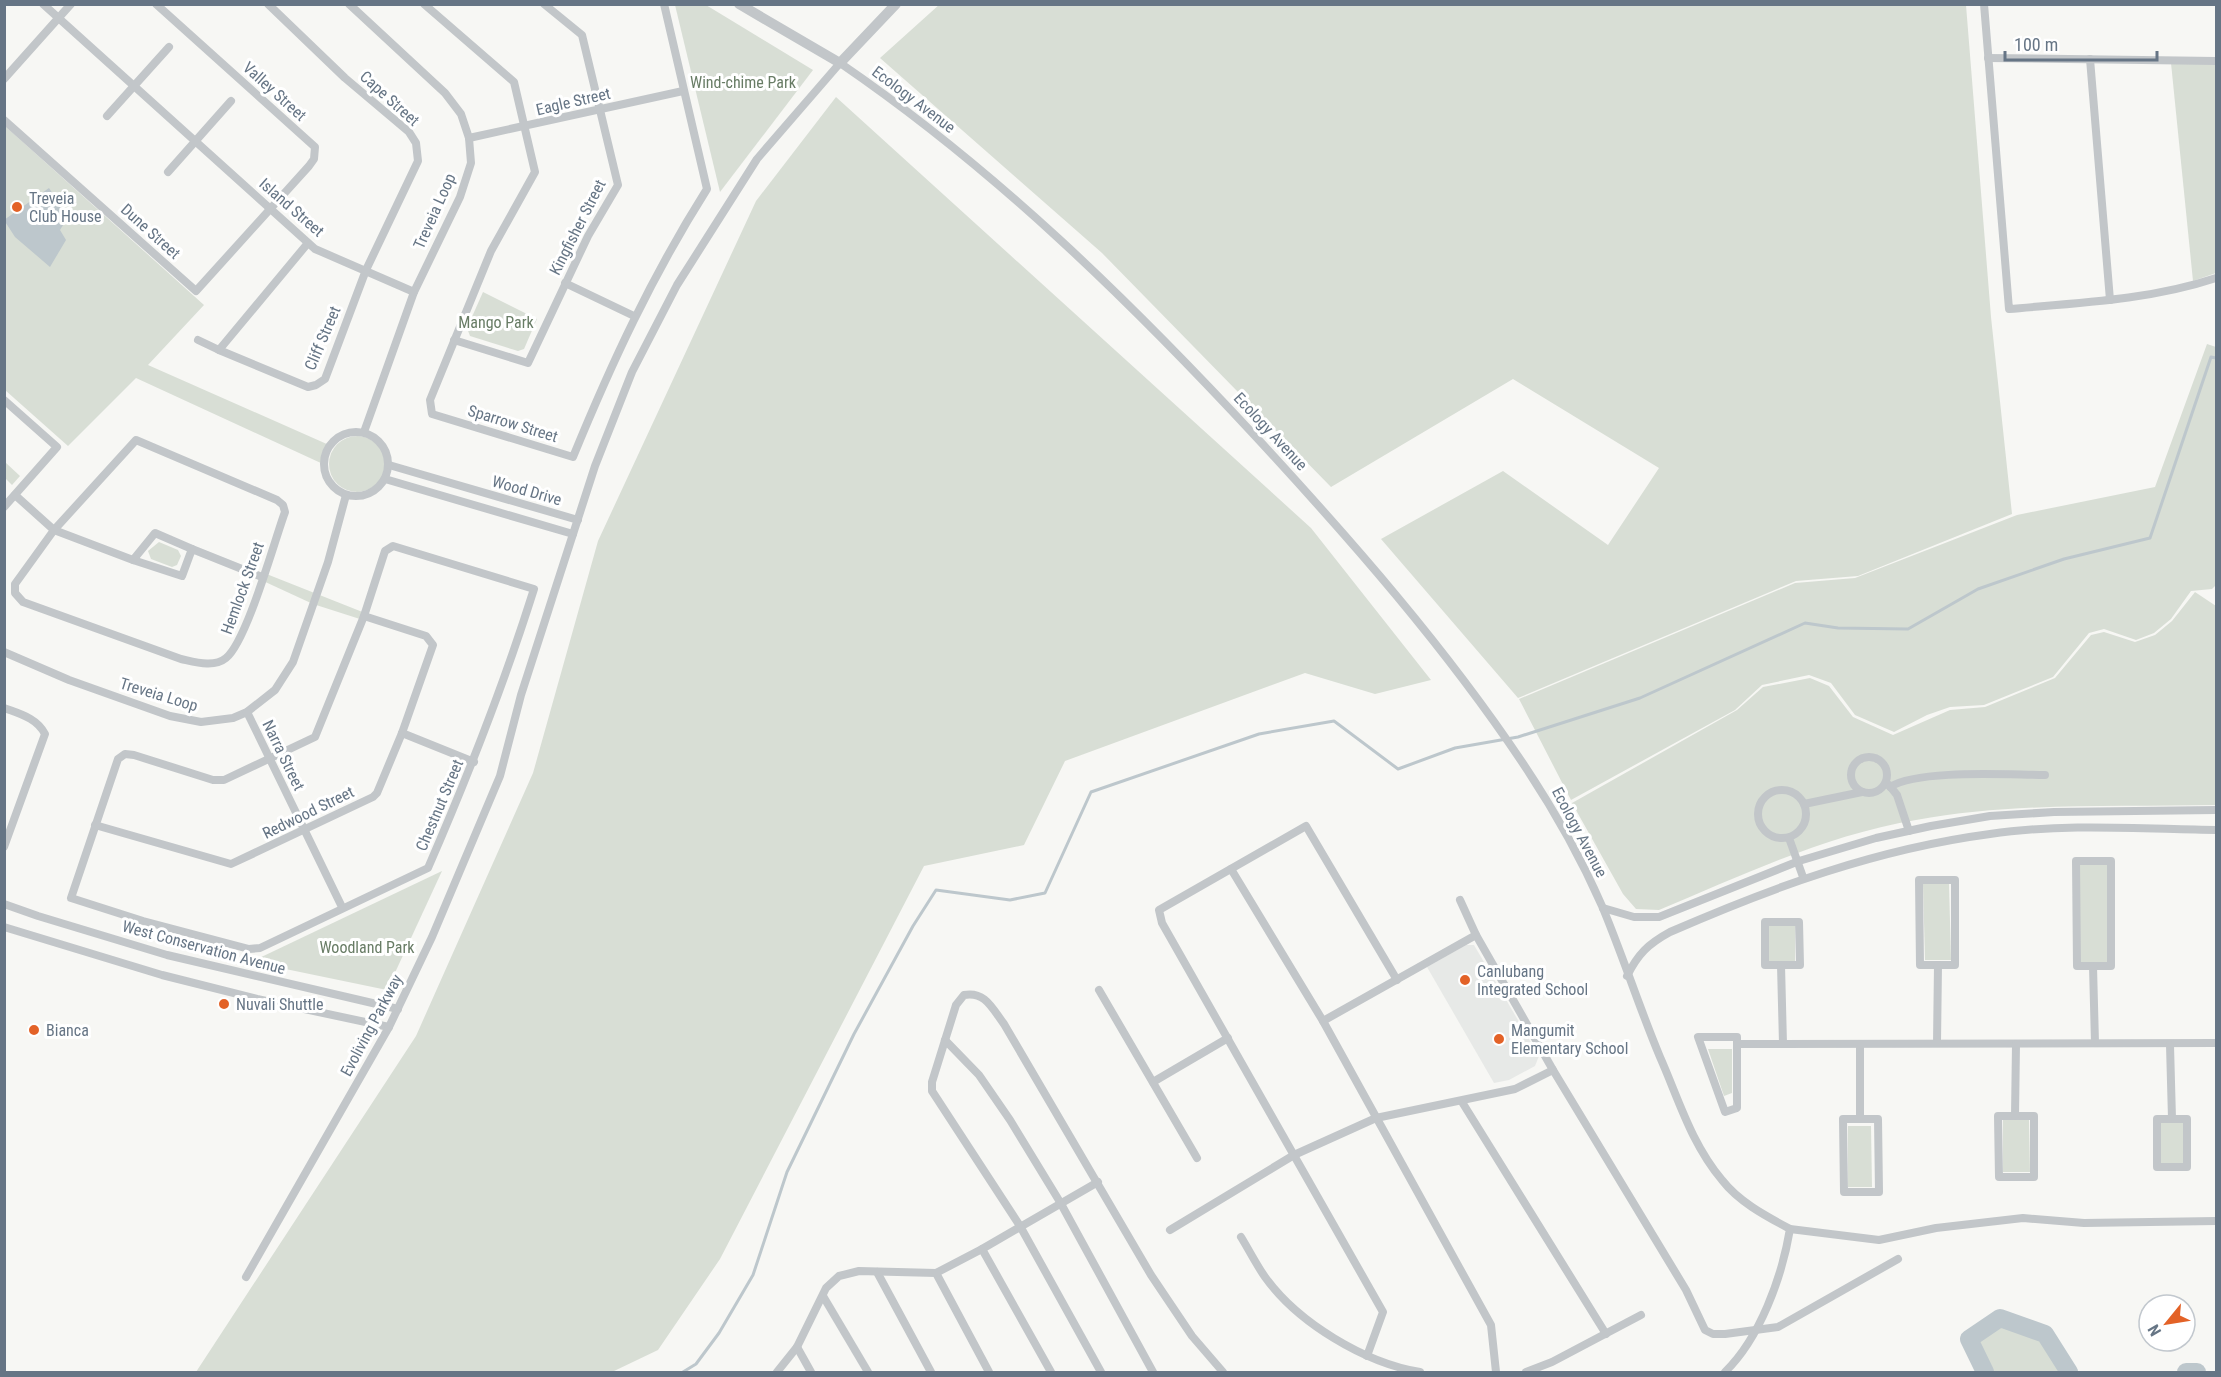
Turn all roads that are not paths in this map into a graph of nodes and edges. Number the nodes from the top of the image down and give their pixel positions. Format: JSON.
{"nodes":[{"id":1,"x":43,"y":4,"type":"edge"},
{"id":2,"x":71,"y":4,"type":"edge"},
{"id":3,"x":156,"y":4,"type":"edge"},
{"id":4,"x":268,"y":4,"type":"edge"},
{"id":5,"x":349,"y":4,"type":"edge"},
{"id":6,"x":424,"y":4,"type":"edge"},
{"id":7,"x":544,"y":4,"type":"edge"},
{"id":8,"x":664,"y":4,"type":"edge"},
{"id":9,"x":739,"y":4,"type":"edge"},
{"id":10,"x":896,"y":4,"type":"edge"},
{"id":11,"x":1984,"y":4,"type":"edge"},
{"id":12,"x":59,"y":19,"type":"junction"},
{"id":13,"x":169,"y":47,"type":"dead end"},
{"id":14,"x":1988,"y":58,"type":"junction"},
{"id":15,"x":2090,"y":59,"type":"junction"},
{"id":16,"x":2217,"y":61,"type":"edge"},
{"id":17,"x":840,"y":63,"type":"junction"},
{"id":18,"x":4,"y":79,"type":"edge"},
{"id":19,"x":133,"y":86,"type":"junction"},
{"id":20,"x":683,"y":91,"type":"junction"},
{"id":21,"x":231,"y":101,"type":"dead end"},
{"id":22,"x":600,"y":110,"type":"junction"},
{"id":23,"x":107,"y":116,"type":"dead end"},
{"id":24,"x":4,"y":120,"type":"edge"},
{"id":25,"x":525,"y":127,"type":"junction"},
{"id":26,"x":469,"y":138,"type":"junction"},
{"id":27,"x":196,"y":141,"type":"junction"},
{"id":28,"x":168,"y":172,"type":"dead end"},
{"id":29,"x":270,"y":209,"type":"junction"},
{"id":30,"x":308,"y":243,"type":"junction"},
{"id":31,"x":366,"y":270,"type":"junction"},
{"id":32,"x":2217,"y":278,"type":"edge"},
{"id":33,"x":565,"y":283,"type":"junction"},
{"id":34,"x":414,"y":292,"type":"junction"},
{"id":35,"x":2110,"y":300,"type":"junction"},
{"id":36,"x":634,"y":316,"type":"junction"},
{"id":37,"x":198,"y":340,"type":"dead end"},
{"id":38,"x":454,"y":340,"type":"junction"},
{"id":39,"x":219,"y":350,"type":"junction"},
{"id":40,"x":4,"y":400,"type":"edge"},
{"id":41,"x":364,"y":432,"type":"junction"},
{"id":42,"x":389,"y":465,"type":"junction"},
{"id":43,"x":386,"y":479,"type":"junction"},
{"id":44,"x":469,"y":488,"type":"junction"},
{"id":45,"x":15,"y":495,"type":"junction"},
{"id":46,"x":346,"y":495,"type":"junction"},
{"id":47,"x":466,"y":503,"type":"junction"},
{"id":48,"x":4,"y":507,"type":"edge"},
{"id":49,"x":578,"y":520,"type":"junction"},
{"id":50,"x":54,"y":530,"type":"junction"},
{"id":51,"x":573,"y":534,"type":"junction"},
{"id":52,"x":192,"y":549,"type":"junction"},
{"id":53,"x":133,"y":560,"type":"junction"},
{"id":54,"x":262,"y":577,"type":"junction"},
{"id":55,"x":364,"y":616,"type":"junction"},
{"id":56,"x":4,"y":652,"type":"edge"},
{"id":57,"x":4,"y":708,"type":"edge"},
{"id":58,"x":247,"y":712,"type":"junction"},
{"id":59,"x":402,"y":733,"type":"junction"},
{"id":60,"x":269,"y":759,"type":"junction"},
{"id":61,"x":474,"y":762,"type":"junction"},
{"id":62,"x":2045,"y":775,"type":"dead end"},
{"id":63,"x":1888,"y":785,"type":"junction"},
{"id":64,"x":1862,"y":792,"type":"junction"},
{"id":65,"x":1804,"y":804,"type":"junction"},
{"id":66,"x":2217,"y":810,"type":"edge"},
{"id":67,"x":95,"y":825,"type":"junction"},
{"id":68,"x":304,"y":830,"type":"junction"},
{"id":69,"x":2217,"y":830,"type":"edge"},
{"id":70,"x":1909,"y":831,"type":"junction"},
{"id":71,"x":1789,"y":838,"type":"junction"},
{"id":72,"x":4,"y":847,"type":"edge"},
{"id":73,"x":1799,"y":861,"type":"junction"},
{"id":74,"x":1231,"y":868,"type":"junction"},
{"id":75,"x":1803,"y":877,"type":"junction"},
{"id":76,"x":1733,"y":888,"type":"junction"},
{"id":77,"x":1460,"y":900,"type":"dead end"},
{"id":78,"x":1739,"y":902,"type":"junction"},
{"id":79,"x":4,"y":904,"type":"edge"},
{"id":80,"x":1688,"y":906,"type":"junction"},
{"id":81,"x":342,"y":907,"type":"junction"},
{"id":82,"x":1602,"y":908,"type":"junction"},
{"id":83,"x":1697,"y":921,"type":"junction"},
{"id":84,"x":4,"y":927,"type":"edge"},
{"id":85,"x":1476,"y":935,"type":"junction"},
{"id":86,"x":1781,"y":965,"type":"junction"},
{"id":87,"x":1938,"y":965,"type":"junction"},
{"id":88,"x":2093,"y":966,"type":"junction"},
{"id":89,"x":1627,"y":976,"type":"junction"},
{"id":90,"x":1397,"y":980,"type":"junction"},
{"id":91,"x":1099,"y":990,"type":"dead end"},
{"id":92,"x":398,"y":1009,"type":"junction"},
{"id":93,"x":1323,"y":1021,"type":"junction"},
{"id":94,"x":389,"y":1027,"type":"junction"},
{"id":95,"x":1228,"y":1038,"type":"junction"},
{"id":96,"x":945,"y":1040,"type":"junction"},
{"id":97,"x":1937,"y":1043,"type":"junction"},
{"id":98,"x":2095,"y":1043,"type":"junction"},
{"id":99,"x":2217,"y":1043,"type":"edge"},
{"id":100,"x":1737,"y":1044,"type":"junction"},
{"id":101,"x":1783,"y":1044,"type":"junction"},
{"id":102,"x":1860,"y":1044,"type":"junction"},
{"id":103,"x":2016,"y":1044,"type":"junction"},
{"id":104,"x":2170,"y":1045,"type":"junction"},
{"id":105,"x":1553,"y":1071,"type":"junction"},
{"id":106,"x":1153,"y":1082,"type":"junction"},
{"id":107,"x":1462,"y":1102,"type":"junction"},
{"id":108,"x":2015,"y":1116,"type":"junction"},
{"id":109,"x":1376,"y":1118,"type":"junction"},
{"id":110,"x":1860,"y":1119,"type":"junction"},
{"id":111,"x":2172,"y":1119,"type":"junction"},
{"id":112,"x":1294,"y":1155,"type":"junction"},
{"id":113,"x":1197,"y":1158,"type":"dead end"},
{"id":114,"x":1098,"y":1182,"type":"junction"},
{"id":115,"x":1060,"y":1202,"type":"junction"},
{"id":116,"x":2217,"y":1221,"type":"edge"},
{"id":117,"x":1020,"y":1226,"type":"junction"},
{"id":118,"x":1790,"y":1229,"type":"junction"},
{"id":119,"x":1170,"y":1230,"type":"dead end"},
{"id":120,"x":1241,"y":1237,"type":"dead end"},
{"id":121,"x":982,"y":1249,"type":"junction"},
{"id":122,"x":1898,"y":1259,"type":"dead end"},
{"id":123,"x":877,"y":1272,"type":"junction"},
{"id":124,"x":936,"y":1273,"type":"junction"},
{"id":125,"x":246,"y":1276,"type":"dead end"},
{"id":126,"x":823,"y":1296,"type":"junction"},
{"id":127,"x":1641,"y":1315,"type":"dead end"},
{"id":128,"x":1756,"y":1328,"type":"junction"},
{"id":129,"x":1605,"y":1334,"type":"junction"},
{"id":130,"x":797,"y":1347,"type":"junction"},
{"id":131,"x":1367,"y":1356,"type":"junction"},
{"id":132,"x":1220,"y":1371,"type":"edge"},
{"id":133,"x":777,"y":1372,"type":"edge"},
{"id":134,"x":811,"y":1372,"type":"edge"},
{"id":135,"x":868,"y":1372,"type":"edge"},
{"id":136,"x":931,"y":1372,"type":"edge"},
{"id":137,"x":988,"y":1372,"type":"edge"},
{"id":138,"x":1052,"y":1372,"type":"edge"},
{"id":139,"x":1101,"y":1372,"type":"edge"},
{"id":140,"x":1153,"y":1372,"type":"edge"},
{"id":141,"x":1420,"y":1372,"type":"edge"},
{"id":142,"x":1496,"y":1372,"type":"edge"},
{"id":143,"x":1526,"y":1372,"type":"edge"},
{"id":144,"x":1725,"y":1372,"type":"edge"}],
"edges":[{"from":1,"to":12,"type":"street","name":"Island Street"},
{"from":2,"to":12,"type":"street"},
{"from":3,"to":29,"type":"street","name":"Valley Street"},
{"from":4,"to":31,"type":"street","name":"Cape Street"},
{"from":5,"to":26,"type":"street","name":"Treveia Loop"},
{"from":6,"to":25,"type":"street","name":"Sparrow Street"},
{"from":7,"to":22,"type":"street","name":"Kingfisher Street"},
{"from":8,"to":20,"type":"street","name":"Sparrow Street"},
{"from":9,"to":17,"type":"street","name":"Ecology Avenue"},
{"from":10,"to":17,"type":"street"},
{"from":11,"to":14,"type":"street"},
{"from":12,"to":18,"type":"street"},
{"from":12,"to":19,"type":"street","name":"Island Street"},
{"from":13,"to":19,"type":"street"},
{"from":14,"to":15,"type":"street"},
{"from":14,"to":35,"type":"street"},
{"from":15,"to":16,"type":"street"},
{"from":15,"to":35,"type":"street"},
{"from":17,"to":49,"type":"street","name":"Evoliving Parkway"},
{"from":17,"to":82,"type":"street","name":"Ecology Avenue"},
{"from":19,"to":23,"type":"street"},
{"from":19,"to":27,"type":"street","name":"Island Street"},
{"from":20,"to":22,"type":"street","name":"Eagle Street"},
{"from":20,"to":36,"type":"street","name":"Sparrow Street"},
{"from":21,"to":27,"type":"street"},
{"from":22,"to":25,"type":"street","name":"Eagle Street"},
{"from":22,"to":33,"type":"street","name":"Kingfisher Street"},
{"from":24,"to":29,"type":"street","name":"Dune Street"},
{"from":25,"to":26,"type":"street","name":"Eagle Street"},
{"from":25,"to":38,"type":"street","name":"Sparrow Street"},
{"from":26,"to":34,"type":"street","name":"Treveia Loop"},
{"from":27,"to":28,"type":"street"},
{"from":27,"to":29,"type":"street","name":"Island Street"},
{"from":29,"to":30,"type":"street","name":"Island Street"},
{"from":30,"to":31,"type":"street","name":"Island Street"},
{"from":30,"to":39,"type":"street"},
{"from":31,"to":34,"type":"street","name":"Island Street"},
{"from":31,"to":39,"type":"street","name":"Cliff Street"},
{"from":32,"to":35,"type":"street"},
{"from":33,"to":36,"type":"street"},
{"from":33,"to":38,"type":"street","name":"Kingfisher Street"},
{"from":34,"to":41,"type":"street","name":"Treveia Loop"},
{"from":36,"to":38,"type":"street","name":"Sparrow Street"},
{"from":37,"to":39,"type":"street","name":"Cliff Street"},
{"from":40,"to":45,"type":"street"},
{"from":41,"to":42,"type":"street"},
{"from":41,"to":46,"type":"street"},
{"from":42,"to":43,"type":"street"},
{"from":42,"to":44,"type":"street","name":"Wood Drive"},
{"from":43,"to":46,"type":"street"},
{"from":43,"to":47,"type":"street","name":"Wood Drive"},
{"from":44,"to":47,"type":"street","name":"Wood Drive"},
{"from":44,"to":49,"type":"street","name":"Wood Drive"},
{"from":45,"to":48,"type":"street"},
{"from":45,"to":50,"type":"street"},
{"from":46,"to":58,"type":"street","name":"Treveia Loop"},
{"from":47,"to":51,"type":"street","name":"Wood Drive"},
{"from":49,"to":51,"type":"street","name":"Evoliving Parkway"},
{"from":50,"to":53,"type":"street"},
{"from":50,"to":54,"type":"street","name":"Hemlock Street"},
{"from":50,"to":54,"type":"street","name":"Hemlock Street"},
{"from":51,"to":92,"type":"street","name":"Evoliving Parkway"},
{"from":52,"to":53,"type":"street"},
{"from":52,"to":53,"type":"street"},
{"from":52,"to":54,"type":"street"},
{"from":55,"to":59,"type":"street","name":"Redwood Street"},
{"from":55,"to":60,"type":"street","name":"Chestnut Street"},
{"from":55,"to":61,"type":"street","name":"Chestnut Street"},
{"from":56,"to":58,"type":"street","name":"Treveia Loop"},
{"from":57,"to":72,"type":"street"},
{"from":58,"to":60,"type":"street","name":"Narra Street"},
{"from":59,"to":61,"type":"street"},
{"from":59,"to":68,"type":"street","name":"Redwood Street"},
{"from":60,"to":67,"type":"street","name":"Chestnut Street"},
{"from":60,"to":68,"type":"street","name":"Narra Street"},
{"from":61,"to":81,"type":"street","name":"Chestnut Street"},
{"from":62,"to":63,"type":"street"},
{"from":63,"to":64,"type":"street"},
{"from":63,"to":64,"type":"street"},
{"from":63,"to":70,"type":"street"},
{"from":64,"to":65,"type":"street"},
{"from":65,"to":71,"type":"street"},
{"from":65,"to":71,"type":"street"},
{"from":66,"to":70,"type":"street"},
{"from":67,"to":68,"type":"street","name":"Redwood Street"},
{"from":67,"to":81,"type":"street","name":"Chestnut Street"},
{"from":68,"to":81,"type":"street","name":"Narra Street"},
{"from":69,"to":75,"type":"street"},
{"from":70,"to":73,"type":"street"},
{"from":71,"to":73,"type":"street"},
{"from":73,"to":75,"type":"street"},
{"from":73,"to":76,"type":"street"},
{"from":74,"to":90,"type":"street"},
{"from":74,"to":93,"type":"street"},
{"from":74,"to":95,"type":"street"},
{"from":75,"to":78,"type":"street"},
{"from":76,"to":78,"type":"street"},
{"from":76,"to":80,"type":"street"},
{"from":77,"to":85,"type":"street"},
{"from":78,"to":83,"type":"street"},
{"from":79,"to":92,"type":"street","name":"West Conservation Avenue"},
{"from":80,"to":82,"type":"street"},
{"from":80,"to":83,"type":"street"},
{"from":82,"to":89,"type":"street","name":"Ecology Avenue"},
{"from":83,"to":89,"type":"street"},
{"from":84,"to":94,"type":"street"},
{"from":85,"to":90,"type":"street"},
{"from":85,"to":105,"type":"street"},
{"from":86,"to":86,"type":"street"},
{"from":86,"to":101,"type":"street"},
{"from":87,"to":87,"type":"street"},
{"from":87,"to":97,"type":"street"},
{"from":88,"to":88,"type":"street"},
{"from":88,"to":98,"type":"street"},
{"from":89,"to":118,"type":"street","name":"Ecology Avenue"},
{"from":90,"to":93,"type":"street"},
{"from":91,"to":106,"type":"street"},
{"from":92,"to":94,"type":"street","name":"Evoliving Parkway"},
{"from":93,"to":109,"type":"street"},
{"from":94,"to":125,"type":"street","name":"Evoliving Parkway"},
{"from":95,"to":106,"type":"street"},
{"from":95,"to":112,"type":"street"},
{"from":96,"to":114,"type":"street"},
{"from":96,"to":115,"type":"street"},
{"from":96,"to":117,"type":"street"},
{"from":97,"to":102,"type":"street"},
{"from":97,"to":103,"type":"street"},
{"from":98,"to":103,"type":"street"},
{"from":98,"to":104,"type":"street"},
{"from":99,"to":104,"type":"street"},
{"from":100,"to":100,"type":"street"},
{"from":100,"to":101,"type":"street"},
{"from":101,"to":102,"type":"street"},
{"from":102,"to":110,"type":"street"},
{"from":103,"to":108,"type":"street"},
{"from":104,"to":111,"type":"street"},
{"from":105,"to":107,"type":"street"},
{"from":105,"to":128,"type":"street"},
{"from":106,"to":113,"type":"street"},
{"from":107,"to":109,"type":"street"},
{"from":107,"to":129,"type":"street"},
{"from":108,"to":108,"type":"street"},
{"from":109,"to":112,"type":"street"},
{"from":109,"to":142,"type":"street"},
{"from":110,"to":110,"type":"street"},
{"from":111,"to":111,"type":"street"},
{"from":112,"to":119,"type":"street"},
{"from":112,"to":131,"type":"street"},
{"from":114,"to":115,"type":"street"},
{"from":114,"to":132,"type":"street"},
{"from":115,"to":117,"type":"street"},
{"from":115,"to":140,"type":"street"},
{"from":116,"to":118,"type":"street"},
{"from":117,"to":121,"type":"street"},
{"from":117,"to":139,"type":"street"},
{"from":118,"to":128,"type":"street"},
{"from":120,"to":131,"type":"street"},
{"from":121,"to":124,"type":"street"},
{"from":121,"to":138,"type":"street"},
{"from":122,"to":128,"type":"street"},
{"from":123,"to":124,"type":"street"},
{"from":123,"to":126,"type":"street"},
{"from":123,"to":136,"type":"street"},
{"from":124,"to":137,"type":"street"},
{"from":126,"to":130,"type":"street"},
{"from":126,"to":135,"type":"street"},
{"from":127,"to":129,"type":"street"},
{"from":128,"to":144,"type":"street"},
{"from":129,"to":143,"type":"street"},
{"from":130,"to":133,"type":"street"},
{"from":130,"to":134,"type":"street"},
{"from":131,"to":141,"type":"street"}]}
